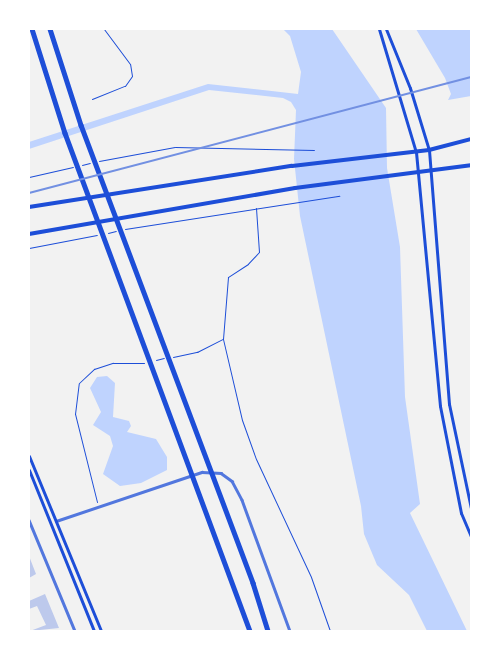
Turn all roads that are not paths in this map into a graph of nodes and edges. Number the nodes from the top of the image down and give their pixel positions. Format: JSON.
{"nodes":[{"id":1,"x":32,"y":29,"type":"edge"},
{"id":2,"x":50,"y":29,"type":"edge"},
{"id":3,"x":379,"y":29,"type":"edge"},
{"id":4,"x":386,"y":29,"type":"edge"},
{"id":5,"x":471,"y":139,"type":"edge"},
{"id":6,"x":429,"y":150,"type":"junction"},
{"id":7,"x":416,"y":152,"type":"junction"},
{"id":8,"x":471,"y":165,"type":"edge"},
{"id":9,"x":431,"y":172,"type":"junction"},
{"id":10,"x":418,"y":174,"type":"junction"},
{"id":11,"x":29,"y":207,"type":"edge"},
{"id":12,"x":29,"y":234,"type":"edge"},
{"id":13,"x":29,"y":456,"type":"edge"},
{"id":14,"x":29,"y":470,"type":"edge"},
{"id":15,"x":471,"y":508,"type":"edge"},
{"id":16,"x":29,"y":522,"type":"edge"},
{"id":17,"x":56,"y":522,"type":"junction"},
{"id":18,"x":471,"y":536,"type":"edge"},
{"id":19,"x":75,"y":631,"type":"edge"},
{"id":20,"x":94,"y":631,"type":"edge"},
{"id":21,"x":101,"y":631,"type":"edge"},
{"id":22,"x":250,"y":631,"type":"edge"},
{"id":23,"x":268,"y":631,"type":"edge"},
{"id":24,"x":290,"y":631,"type":"edge"}],
"edges":[{"from":1,"to":22,"type":"highway"},
{"from":2,"to":23,"type":"highway"},
{"from":3,"to":7,"type":"main road"},
{"from":4,"to":6,"type":"main road"},
{"from":5,"to":6,"type":"main road"},
{"from":6,"to":7,"type":"main road"},
{"from":6,"to":9,"type":"main road"},
{"from":7,"to":10,"type":"main road"},
{"from":7,"to":11,"type":"main road"},
{"from":8,"to":9,"type":"main road"},
{"from":9,"to":10,"type":"main road"},
{"from":9,"to":15,"type":"main road"},
{"from":10,"to":12,"type":"main road"},
{"from":10,"to":18,"type":"main road"},
{"from":13,"to":17,"type":"main road"},
{"from":14,"to":20,"type":"main road"},
{"from":16,"to":19,"type":"street"},
{"from":17,"to":21,"type":"main road"},
{"from":17,"to":24,"type":"street"}]}
